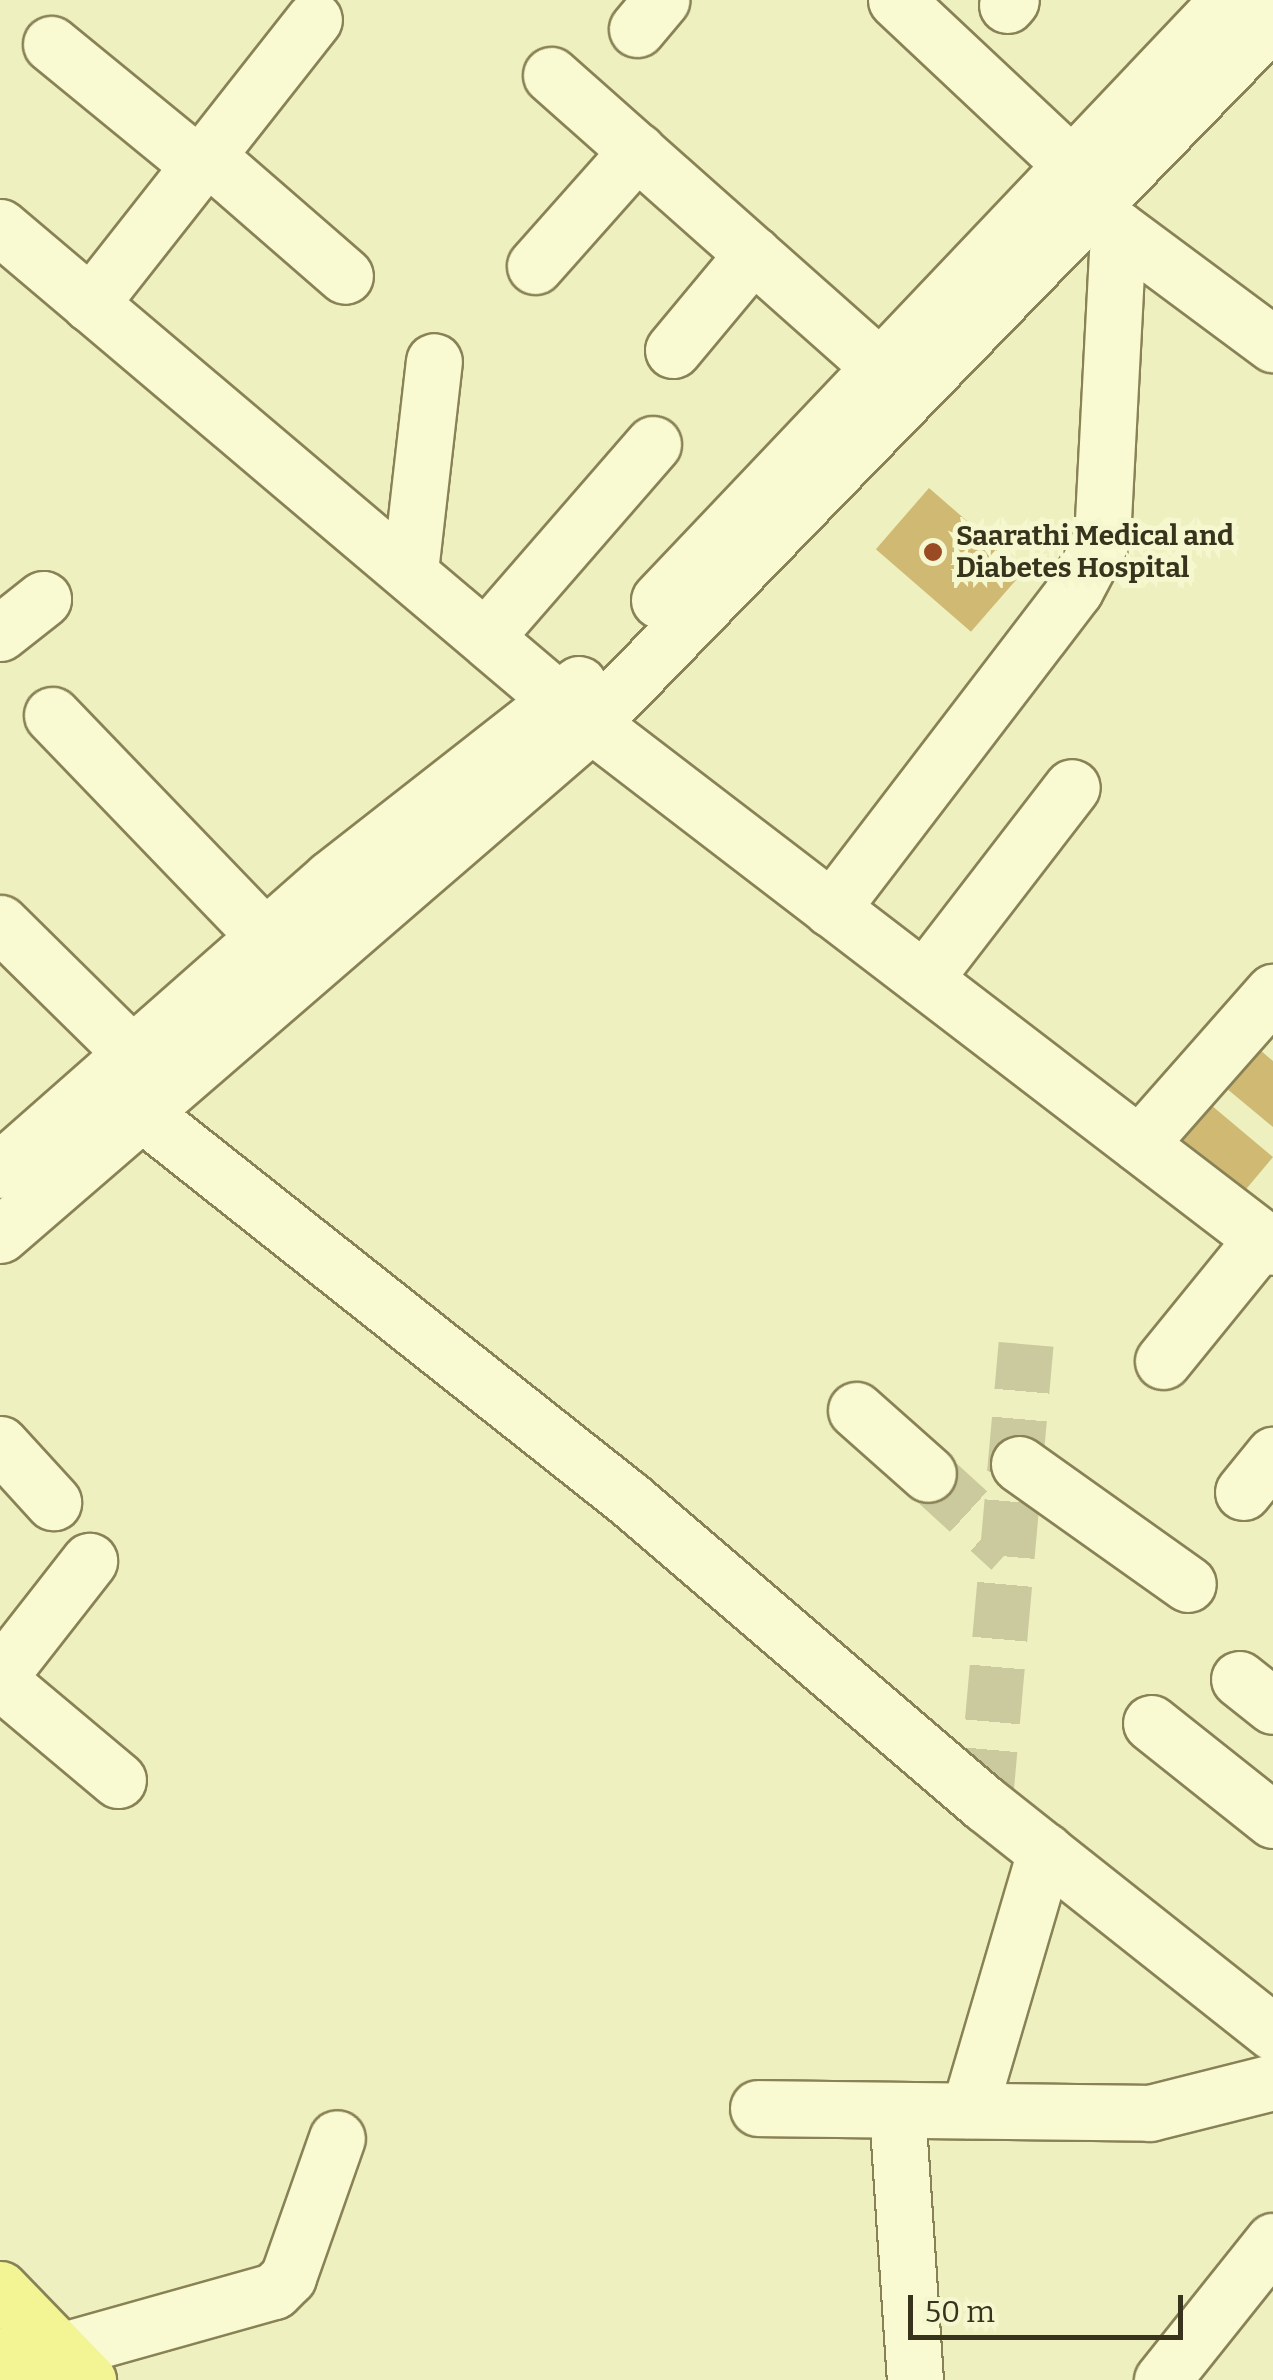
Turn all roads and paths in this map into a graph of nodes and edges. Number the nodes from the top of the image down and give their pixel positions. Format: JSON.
{"nodes":[{"id":1,"x":896,"y":0,"type":"edge"},
{"id":2,"x":1218,"y":6,"type":"edge"},
{"id":3,"x":314,"y":19,"type":"dead end"},
{"id":4,"x":1273,"y":20,"type":"edge"},
{"id":5,"x":51,"y":44,"type":"dead end"},
{"id":6,"x":551,"y":75,"type":"dead end"},
{"id":7,"x":636,"y":151,"type":"junction"},
{"id":8,"x":202,"y":160,"type":"junction"},
{"id":9,"x":1095,"y":202,"type":"junction"},
{"id":10,"x":0,"y":227,"type":"edge"},
{"id":11,"x":754,"y":254,"type":"junction"},
{"id":12,"x":535,"y":266,"type":"dead end"},
{"id":13,"x":344,"y":276,"type":"dead end"},
{"id":14,"x":90,"y":304,"type":"junction"},
{"id":15,"x":1273,"y":344,"type":"edge"},
{"id":16,"x":673,"y":350,"type":"dead end"},
{"id":17,"x":434,"y":361,"type":"dead end"},
{"id":18,"x":881,"y":368,"type":"junction"},
{"id":19,"x":653,"y":444,"type":"dead end"},
{"id":20,"x":410,"y":571,"type":"junction"},
{"id":21,"x":43,"y":599,"type":"dead end"},
{"id":22,"x":0,"y":633,"type":"edge"},
{"id":23,"x":488,"y":635,"type":"junction"},
{"id":24,"x":576,"y":713,"type":"junction"},
{"id":25,"x":52,"y":714,"type":"dead end"},
{"id":26,"x":1072,"y":787,"type":"dead end"},
{"id":27,"x":831,"y":908,"type":"junction"},
{"id":28,"x":0,"y":924,"type":"edge"},
{"id":29,"x":265,"y":936,"type":"junction"},
{"id":30,"x":924,"y":979,"type":"junction"},
{"id":31,"x":1273,"y":992,"type":"edge"},
{"id":32,"x":132,"y":1053,"type":"junction"},
{"id":33,"x":142,"y":1112,"type":"junction"},
{"id":34,"x":1139,"y":1144,"type":"junction"},
{"id":35,"x":0,"y":1170,"type":"edge"},
{"id":36,"x":1265,"y":1231,"type":"edge"},
{"id":37,"x":0,"y":1234,"type":"edge"},
{"id":38,"x":1163,"y":1362,"type":"dead end"},
{"id":39,"x":856,"y":1410,"type":"dead end"},
{"id":40,"x":0,"y":1444,"type":"edge"},
{"id":41,"x":1019,"y":1464,"type":"dead end"},
{"id":42,"x":928,"y":1474,"type":"tunnel mouth"},
{"id":43,"x":53,"y":1502,"type":"dead end"},
{"id":44,"x":90,"y":1561,"type":"dead end"},
{"id":45,"x":1188,"y":1584,"type":"dead end"},
{"id":46,"x":0,"y":1678,"type":"edge"},
{"id":47,"x":1151,"y":1723,"type":"dead end"},
{"id":48,"x":118,"y":1780,"type":"dead end"},
{"id":49,"x":1273,"y":1820,"type":"edge"},
{"id":50,"x":1045,"y":1852,"type":"junction"},
{"id":51,"x":1273,"y":2032,"type":"edge"},
{"id":52,"x":1273,"y":2082,"type":"edge"},
{"id":53,"x":758,"y":2108,"type":"dead end"},
{"id":54,"x":897,"y":2110,"type":"junction"},
{"id":55,"x":969,"y":2110,"type":"junction"},
{"id":56,"x":337,"y":2138,"type":"dead end"},
{"id":57,"x":1273,"y":2241,"type":"edge"},
{"id":58,"x":0,"y":2289,"type":"edge"},
{"id":59,"x":0,"y":2356,"type":"edge"},
{"id":60,"x":57,"y":2370,"type":"edge"},
{"id":61,"x":915,"y":2380,"type":"edge"},
{"id":62,"x":1162,"y":2380,"type":"edge"}],
"edges":[{"from":1,"to":9,"type":"street"},
{"from":2,"to":9,"type":"street"},
{"from":3,"to":8,"type":"street"},
{"from":4,"to":9,"type":"street"},
{"from":5,"to":8,"type":"street"},
{"from":6,"to":7,"type":"street"},
{"from":7,"to":11,"type":"street"},
{"from":7,"to":12,"type":"street"},
{"from":8,"to":13,"type":"street"},
{"from":8,"to":14,"type":"street"},
{"from":9,"to":15,"type":"street"},
{"from":9,"to":18,"type":"street"},
{"from":9,"to":24,"type":"street"},
{"from":9,"to":27,"type":"street"},
{"from":10,"to":14,"type":"street"},
{"from":11,"to":16,"type":"street"},
{"from":11,"to":18,"type":"street"},
{"from":14,"to":20,"type":"street"},
{"from":17,"to":20,"type":"street"},
{"from":18,"to":24,"type":"street"},
{"from":19,"to":23,"type":"street"},
{"from":20,"to":23,"type":"street"},
{"from":21,"to":22,"type":"street"},
{"from":23,"to":24,"type":"street"},
{"from":24,"to":27,"type":"street"},
{"from":24,"to":29,"type":"street"},
{"from":24,"to":33,"type":"street"},
{"from":25,"to":29,"type":"street"},
{"from":26,"to":30,"type":"street"},
{"from":27,"to":30,"type":"street"},
{"from":28,"to":32,"type":"street"},
{"from":29,"to":32,"type":"street"},
{"from":30,"to":34,"type":"street"},
{"from":31,"to":34,"type":"street"},
{"from":32,"to":35,"type":"street"},
{"from":33,"to":37,"type":"street"},
{"from":33,"to":50,"type":"street"},
{"from":34,"to":36,"type":"street"},
{"from":36,"to":38,"type":"street"},
{"from":39,"to":42,"type":"street"},
{"from":40,"to":43,"type":"street"},
{"from":41,"to":45,"type":"street"},
{"from":44,"to":46,"type":"street"},
{"from":46,"to":48,"type":"street"},
{"from":47,"to":49,"type":"street"},
{"from":50,"to":51,"type":"street"},
{"from":50,"to":55,"type":"street"},
{"from":52,"to":55,"type":"street"},
{"from":53,"to":54,"type":"street"},
{"from":54,"to":55,"type":"street"},
{"from":54,"to":61,"type":"street"},
{"from":56,"to":60,"type":"street"},
{"from":57,"to":62,"type":"street"},
{"from":58,"to":60,"type":"main road"},
{"from":59,"to":60,"type":"main road"}]}
